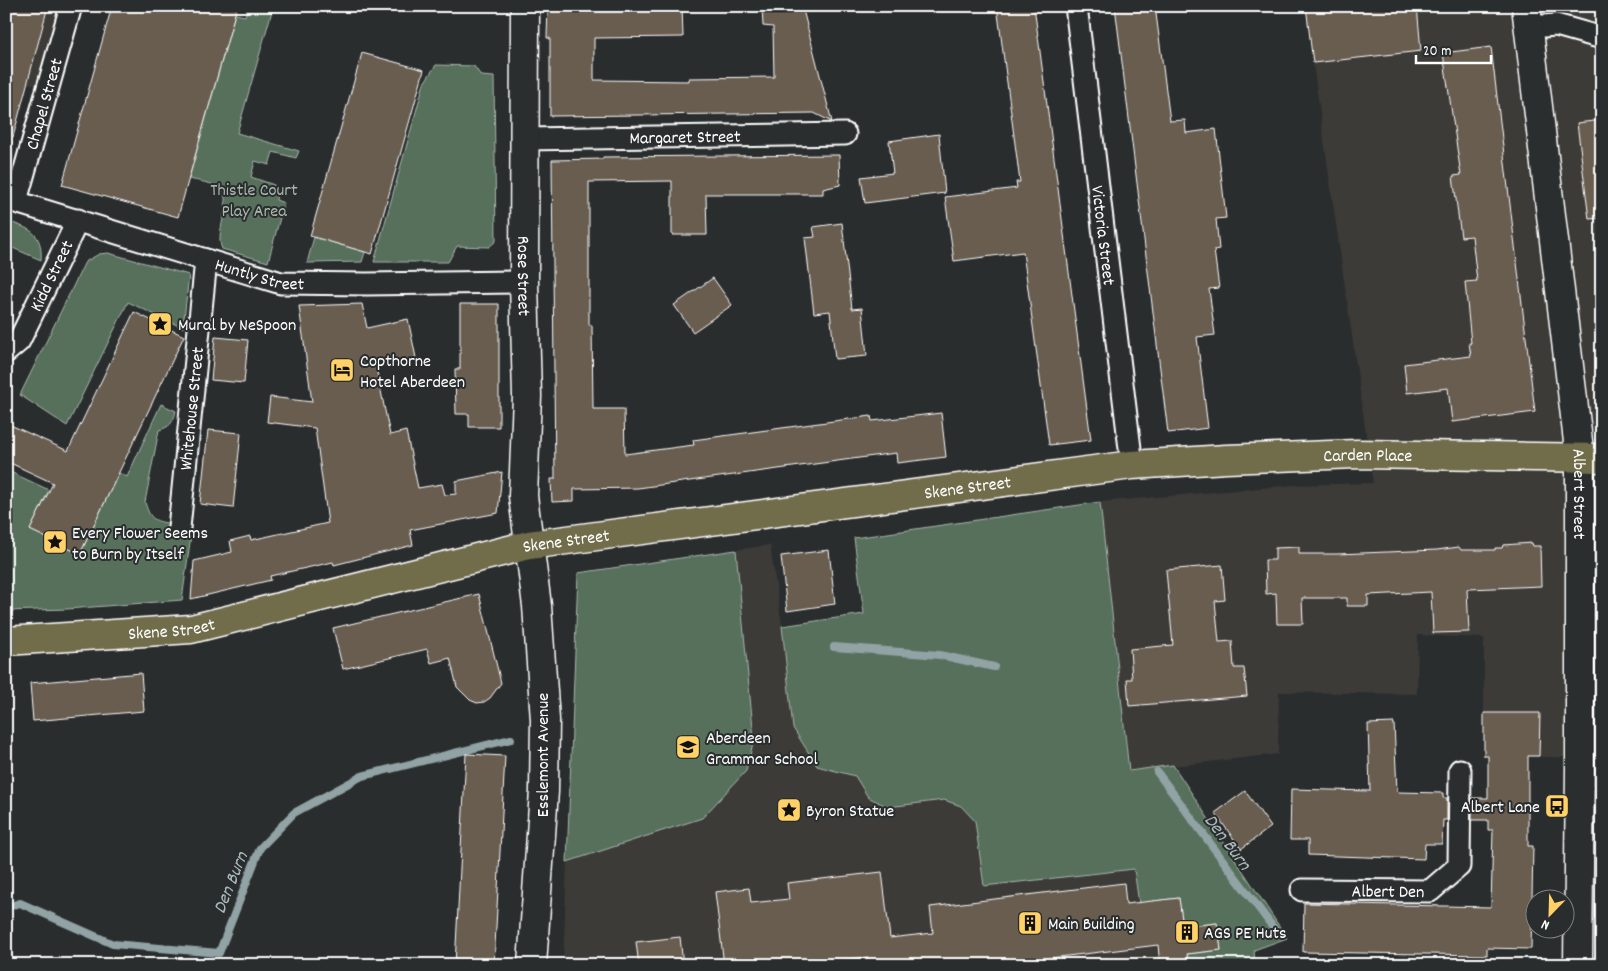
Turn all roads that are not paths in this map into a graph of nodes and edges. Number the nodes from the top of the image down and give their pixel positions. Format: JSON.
{"nodes":[{"id":1,"x":72,"y":6,"type":"edge"},
{"id":2,"x":525,"y":6,"type":"edge"},
{"id":3,"x":1076,"y":6,"type":"edge"},
{"id":4,"x":1528,"y":17,"type":"edge"},
{"id":5,"x":1602,"y":38,"type":"edge"},
{"id":6,"x":845,"y":134,"type":"dead end"},
{"id":7,"x":525,"y":139,"type":"junction"},
{"id":8,"x":11,"y":200,"type":"edge"},
{"id":9,"x":78,"y":220,"type":"junction"},
{"id":10,"x":206,"y":260,"type":"junction"},
{"id":11,"x":524,"y":282,"type":"junction"},
{"id":12,"x":6,"y":352,"type":"edge"},
{"id":13,"x":1591,"y":458,"type":"edge"},
{"id":14,"x":1132,"y":466,"type":"junction"},
{"id":15,"x":179,"y":528,"type":"dead end"},
{"id":16,"x":529,"y":545,"type":"junction"},
{"id":17,"x":6,"y":641,"type":"edge"},
{"id":18,"x":1460,"y":770,"type":"dead end"},
{"id":19,"x":1302,"y":890,"type":"dead end"},
{"id":20,"x":532,"y":965,"type":"edge"},
{"id":21,"x":1578,"y":965,"type":"edge"}],
"edges":[{"from":1,"to":8,"type":"street","name":"Chapel Street"},
{"from":2,"to":7,"type":"street","name":"Rose Street"},
{"from":3,"to":14,"type":"street","name":"Victoria Street"},
{"from":4,"to":5,"type":"street"},
{"from":4,"to":13,"type":"street","name":"Albert Street"},
{"from":6,"to":7,"type":"street","name":"Margaret Street"},
{"from":7,"to":11,"type":"street","name":"Rose Street"},
{"from":8,"to":9,"type":"street","name":"Huntly Street"},
{"from":9,"to":10,"type":"street","name":"Huntly Street"},
{"from":9,"to":12,"type":"street","name":"Kidd Street"},
{"from":10,"to":11,"type":"street","name":"Huntly Street"},
{"from":10,"to":15,"type":"street","name":"Whitehouse Street"},
{"from":11,"to":16,"type":"street","name":"Rose Street"},
{"from":13,"to":14,"type":"main road","name":"Carden Place"},
{"from":13,"to":21,"type":"street","name":"Albert Street"},
{"from":14,"to":16,"type":"main road","name":"Skene Street"},
{"from":16,"to":17,"type":"main road","name":"Skene Street"},
{"from":16,"to":20,"type":"street","name":"Esslemont Avenue"},
{"from":18,"to":19,"type":"street","name":"Albert Den"}]}
